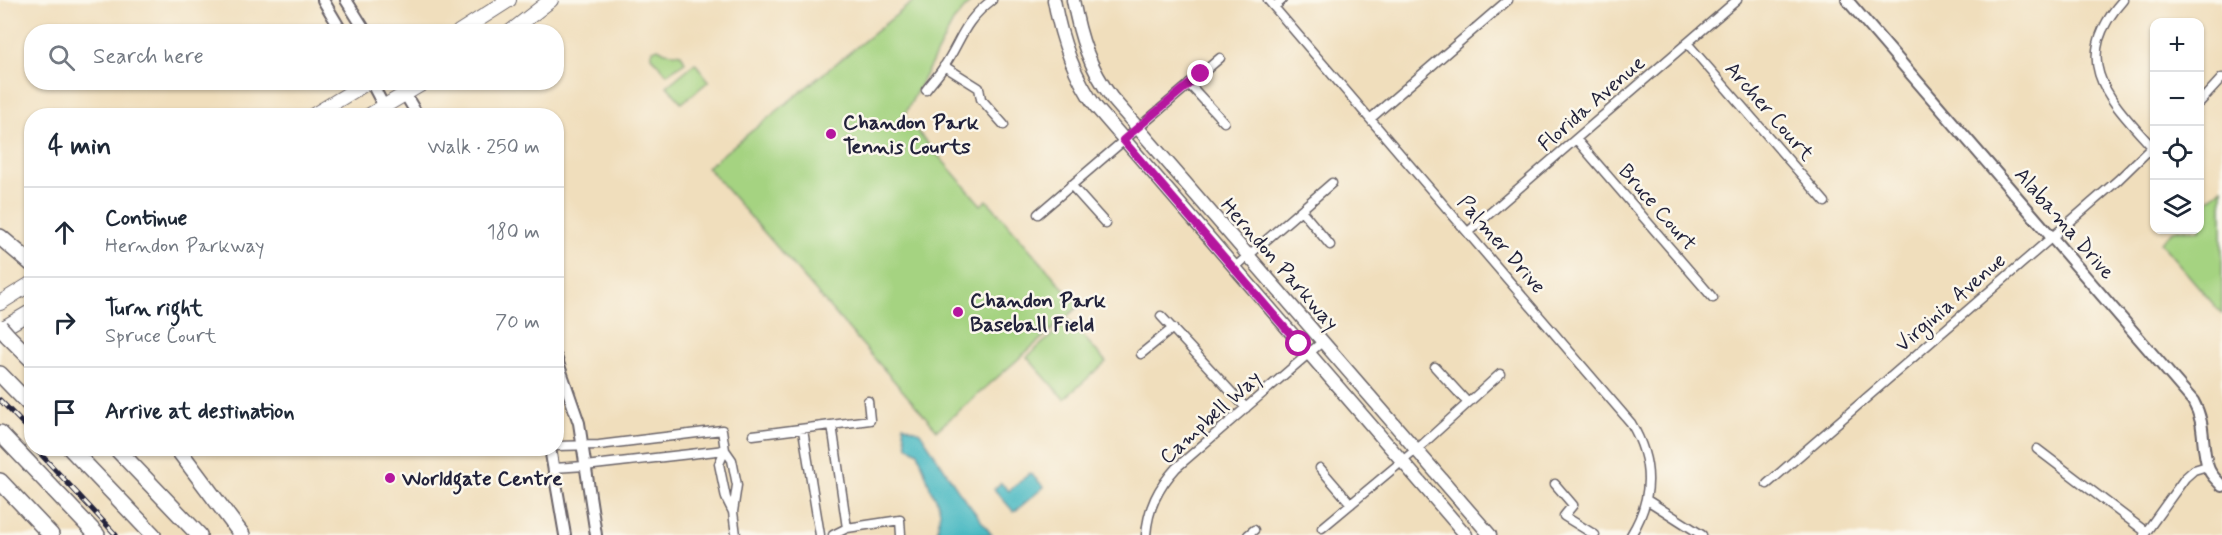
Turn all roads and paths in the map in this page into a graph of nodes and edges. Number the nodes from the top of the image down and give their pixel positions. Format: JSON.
{"nodes":[{"id":1,"x":324,"y":0,"type":"edge"},
{"id":2,"x":346,"y":0,"type":"edge"},
{"id":3,"x":509,"y":0,"type":"edge"},
{"id":4,"x":551,"y":0,"type":"edge"},
{"id":5,"x":992,"y":0,"type":"edge"},
{"id":6,"x":1054,"y":0,"type":"edge"},
{"id":7,"x":1073,"y":0,"type":"edge"},
{"id":8,"x":1282,"y":0,"type":"edge"},
{"id":9,"x":1508,"y":0,"type":"edge"},
{"id":10,"x":1737,"y":0,"type":"edge"},
{"id":11,"x":1847,"y":0,"type":"edge"},
{"id":12,"x":2123,"y":0,"type":"edge"},
{"id":13,"x":1271,"y":4,"type":"edge"},
{"id":14,"x":338,"y":24,"type":"edge"},
{"id":15,"x":361,"y":24,"type":"edge"},
{"id":16,"x":472,"y":24,"type":"edge"},
{"id":17,"x":520,"y":24,"type":"edge"},
{"id":18,"x":1687,"y":43,"type":"junction"},
{"id":19,"x":1220,"y":58,"type":"dead end"},
{"id":20,"x":944,"y":66,"type":"junction"},
{"id":21,"x":2222,"y":78,"type":"edge"},
{"id":22,"x":1189,"y":84,"type":"junction"},
{"id":23,"x":356,"y":90,"type":"edge"},
{"id":24,"x":374,"y":90,"type":"edge"},
{"id":25,"x":400,"y":90,"type":"edge"},
{"id":26,"x":402,"y":90,"type":"edge"},
{"id":27,"x":926,"y":90,"type":"dead end"},
{"id":28,"x":2204,"y":97,"type":"edge"},
{"id":29,"x":326,"y":108,"type":"edge"},
{"id":30,"x":384,"y":108,"type":"edge"},
{"id":31,"x":388,"y":108,"type":"edge"},
{"id":32,"x":413,"y":108,"type":"edge"},
{"id":33,"x":1370,"y":119,"type":"junction"},
{"id":34,"x":1224,"y":122,"type":"dead end"},
{"id":35,"x":1004,"y":125,"type":"dead end"},
{"id":36,"x":1136,"y":128,"type":"junction"},
{"id":37,"x":1576,"y":139,"type":"junction"},
{"id":38,"x":1123,"y":140,"type":"junction"},
{"id":39,"x":2150,"y":143,"type":"edge"},
{"id":40,"x":2150,"y":149,"type":"edge"},
{"id":41,"x":1332,"y":183,"type":"dead end"},
{"id":42,"x":1071,"y":184,"type":"junction"},
{"id":43,"x":1825,"y":202,"type":"dead end"},
{"id":44,"x":1301,"y":210,"type":"junction"},
{"id":45,"x":1038,"y":214,"type":"dead end"},
{"id":46,"x":1106,"y":224,"type":"dead end"},
{"id":47,"x":1468,"y":232,"type":"junction"},
{"id":48,"x":0,"y":237,"type":"edge"},
{"id":49,"x":2052,"y":237,"type":"junction"},
{"id":50,"x":1330,"y":244,"type":"dead end"},
{"id":51,"x":1248,"y":256,"type":"junction"},
{"id":52,"x":24,"y":257,"type":"edge"},
{"id":53,"x":1234,"y":268,"type":"junction"},
{"id":54,"x":24,"y":288,"type":"edge"},
{"id":55,"x":1713,"y":298,"type":"dead end"},
{"id":56,"x":0,"y":303,"type":"edge"},
{"id":57,"x":1161,"y":316,"type":"dead end"},
{"id":58,"x":24,"y":317,"type":"edge"},
{"id":59,"x":1173,"y":328,"type":"junction"},
{"id":60,"x":3,"y":331,"type":"edge"},
{"id":61,"x":1322,"y":342,"type":"junction"},
{"id":62,"x":24,"y":352,"type":"edge"},
{"id":63,"x":1141,"y":354,"type":"dead end"},
{"id":64,"x":1308,"y":354,"type":"junction"},
{"id":65,"x":1435,"y":368,"type":"dead end"},
{"id":66,"x":0,"y":374,"type":"edge"},
{"id":67,"x":1500,"y":374,"type":"dead end"},
{"id":68,"x":564,"y":380,"type":"edge"},
{"id":69,"x":24,"y":399,"type":"edge"},
{"id":70,"x":868,"y":401,"type":"dead end"},
{"id":71,"x":1468,"y":403,"type":"junction"},
{"id":72,"x":1246,"y":408,"type":"junction"},
{"id":73,"x":832,"y":425,"type":"junction"},
{"id":74,"x":802,"y":430,"type":"junction"},
{"id":75,"x":0,"y":433,"type":"edge"},
{"id":76,"x":753,"y":435,"type":"dead end"},
{"id":77,"x":582,"y":445,"type":"junction"},
{"id":78,"x":564,"y":446,"type":"edge"},
{"id":79,"x":2037,"y":449,"type":"dead end"},
{"id":80,"x":725,"y":450,"type":"junction"},
{"id":81,"x":1416,"y":450,"type":"junction"},
{"id":82,"x":78,"y":456,"type":"edge"},
{"id":83,"x":124,"y":456,"type":"edge"},
{"id":84,"x":183,"y":456,"type":"edge"},
{"id":85,"x":552,"y":456,"type":"edge"},
{"id":86,"x":1403,"y":461,"type":"junction"},
{"id":87,"x":585,"y":466,"type":"junction"},
{"id":88,"x":2207,"y":466,"type":"junction"},
{"id":89,"x":554,"y":468,"type":"junction"},
{"id":90,"x":1320,"y":468,"type":"dead end"},
{"id":91,"x":0,"y":481,"type":"edge"},
{"id":92,"x":1555,"y":484,"type":"dead end"},
{"id":93,"x":1767,"y":484,"type":"dead end"},
{"id":94,"x":2222,"y":486,"type":"edge"},
{"id":95,"x":1647,"y":500,"type":"junction"},
{"id":96,"x":1351,"y":504,"type":"junction"},
{"id":97,"x":74,"y":511,"type":"junction"},
{"id":98,"x":733,"y":512,"type":"junction"},
{"id":99,"x":1322,"y":528,"type":"dead end"},
{"id":100,"x":854,"y":530,"type":"edge"},
{"id":101,"x":2145,"y":534,"type":"edge"},
{"id":102,"x":51,"y":535,"type":"edge"},
{"id":103,"x":93,"y":535,"type":"edge"},
{"id":104,"x":97,"y":535,"type":"edge"},
{"id":105,"x":153,"y":535,"type":"edge"},
{"id":106,"x":199,"y":535,"type":"edge"},
{"id":107,"x":242,"y":535,"type":"edge"},
{"id":108,"x":565,"y":535,"type":"edge"},
{"id":109,"x":596,"y":535,"type":"edge"},
{"id":110,"x":736,"y":535,"type":"edge"},
{"id":111,"x":820,"y":535,"type":"edge"},
{"id":112,"x":833,"y":535,"type":"edge"},
{"id":113,"x":901,"y":535,"type":"edge"},
{"id":114,"x":1146,"y":535,"type":"edge"},
{"id":115,"x":1466,"y":535,"type":"edge"},
{"id":116,"x":1490,"y":535,"type":"edge"},
{"id":117,"x":1595,"y":535,"type":"edge"},
{"id":118,"x":1631,"y":535,"type":"edge"},
{"id":119,"x":1702,"y":535,"type":"edge"}],
"edges":[{"from":1,"to":14,"type":"street"},
{"from":2,"to":15,"type":"street"},
{"from":3,"to":16,"type":"main road"},
{"from":4,"to":17,"type":"main road"},
{"from":5,"to":20,"type":"street"},
{"from":6,"to":38,"type":"main road","name":"Herndon Parkway"},
{"from":7,"to":36,"type":"main road","name":"Herndon Parkway"},
{"from":8,"to":13,"type":"street"},
{"from":9,"to":33,"type":"street"},
{"from":10,"to":18,"type":"street","name":"Florida Avenue"},
{"from":11,"to":49,"type":"street","name":"Alabama Drive"},
{"from":12,"to":39,"type":"street"},
{"from":13,"to":33,"type":"street","name":"Palmer Drive"},
{"from":18,"to":37,"type":"street","name":"Florida Avenue"},
{"from":18,"to":43,"type":"street","name":"Archer Court"},
{"from":19,"to":22,"type":"street"},
{"from":20,"to":27,"type":"street"},
{"from":20,"to":35,"type":"street"},
{"from":21,"to":28,"type":"street"},
{"from":22,"to":34,"type":"street"},
{"from":22,"to":36,"type":"street"},
{"from":23,"to":29,"type":"main road"},
{"from":24,"to":30,"type":"street"},
{"from":25,"to":31,"type":"main road"},
{"from":26,"to":32,"type":"street"},
{"from":33,"to":47,"type":"street","name":"Palmer Drive"},
{"from":36,"to":38,"type":"street"},
{"from":36,"to":51,"type":"main road","name":"Herndon Parkway"},
{"from":37,"to":47,"type":"street","name":"Florida Avenue"},
{"from":37,"to":55,"type":"street","name":"Bruce Court"},
{"from":38,"to":42,"type":"street"},
{"from":38,"to":53,"type":"main road","name":"Herndon Parkway"},
{"from":40,"to":49,"type":"street","name":"Virginia Avenue"},
{"from":41,"to":44,"type":"street"},
{"from":42,"to":45,"type":"street"},
{"from":42,"to":46,"type":"street"},
{"from":44,"to":50,"type":"street"},
{"from":44,"to":51,"type":"street"},
{"from":47,"to":95,"type":"street","name":"Palmer Drive"},
{"from":48,"to":52,"type":"highway"},
{"from":49,"to":88,"type":"street","name":"Alabama Drive"},
{"from":49,"to":93,"type":"street","name":"Virginia Avenue"},
{"from":51,"to":53,"type":"street"},
{"from":51,"to":61,"type":"main road","name":"Herndon Parkway"},
{"from":53,"to":64,"type":"main road","name":"Herndon Parkway"},
{"from":54,"to":56,"type":"main road"},
{"from":57,"to":59,"type":"street"},
{"from":58,"to":60,"type":"main road"},
{"from":59,"to":63,"type":"street"},
{"from":59,"to":72,"type":"street"},
{"from":60,"to":62,"type":"highway"},
{"from":61,"to":64,"type":"street","name":"Campbell Way"},
{"from":61,"to":81,"type":"main road","name":"Herndon Parkway"},
{"from":64,"to":72,"type":"street","name":"Campbell Way"},
{"from":64,"to":86,"type":"main road","name":"Herndon Parkway"},
{"from":65,"to":71,"type":"street"},
{"from":66,"to":69,"type":"highway"},
{"from":67,"to":71,"type":"street"},
{"from":68,"to":77,"type":"street"},
{"from":70,"to":73,"type":"street"},
{"from":71,"to":81,"type":"street"},
{"from":72,"to":114,"type":"street","name":"Campbell Way"},
{"from":73,"to":74,"type":"street"},
{"from":73,"to":100,"type":"street"},
{"from":74,"to":76,"type":"street"},
{"from":74,"to":111,"type":"street"},
{"from":75,"to":97,"type":"highway"},
{"from":77,"to":78,"type":"street"},
{"from":77,"to":80,"type":"street"},
{"from":77,"to":87,"type":"street"},
{"from":79,"to":101,"type":"street"},
{"from":80,"to":87,"type":"street"},
{"from":80,"to":98,"type":"street"},
{"from":80,"to":98,"type":"street"},
{"from":81,"to":86,"type":"street"},
{"from":81,"to":116,"type":"main road","name":"Herndon Parkway"},
{"from":82,"to":105,"type":"highway"},
{"from":83,"to":106,"type":"highway"},
{"from":84,"to":107,"type":"highway"},
{"from":85,"to":89,"type":"street"},
{"from":86,"to":96,"type":"street"},
{"from":86,"to":115,"type":"main road","name":"Herndon Parkway"},
{"from":87,"to":89,"type":"street"},
{"from":87,"to":109,"type":"street"},
{"from":88,"to":94,"type":"street"},
{"from":88,"to":101,"type":"street"},
{"from":89,"to":108,"type":"street"},
{"from":90,"to":96,"type":"street"},
{"from":91,"to":102,"type":"highway"},
{"from":92,"to":117,"type":"street"},
{"from":95,"to":118,"type":"street","name":"Palmer Drive"},
{"from":95,"to":119,"type":"street"},
{"from":96,"to":99,"type":"street"},
{"from":97,"to":103,"type":"highway"},
{"from":97,"to":104,"type":"highway"},
{"from":98,"to":110,"type":"street"},
{"from":100,"to":112,"type":"street"},
{"from":100,"to":113,"type":"street"}]}
